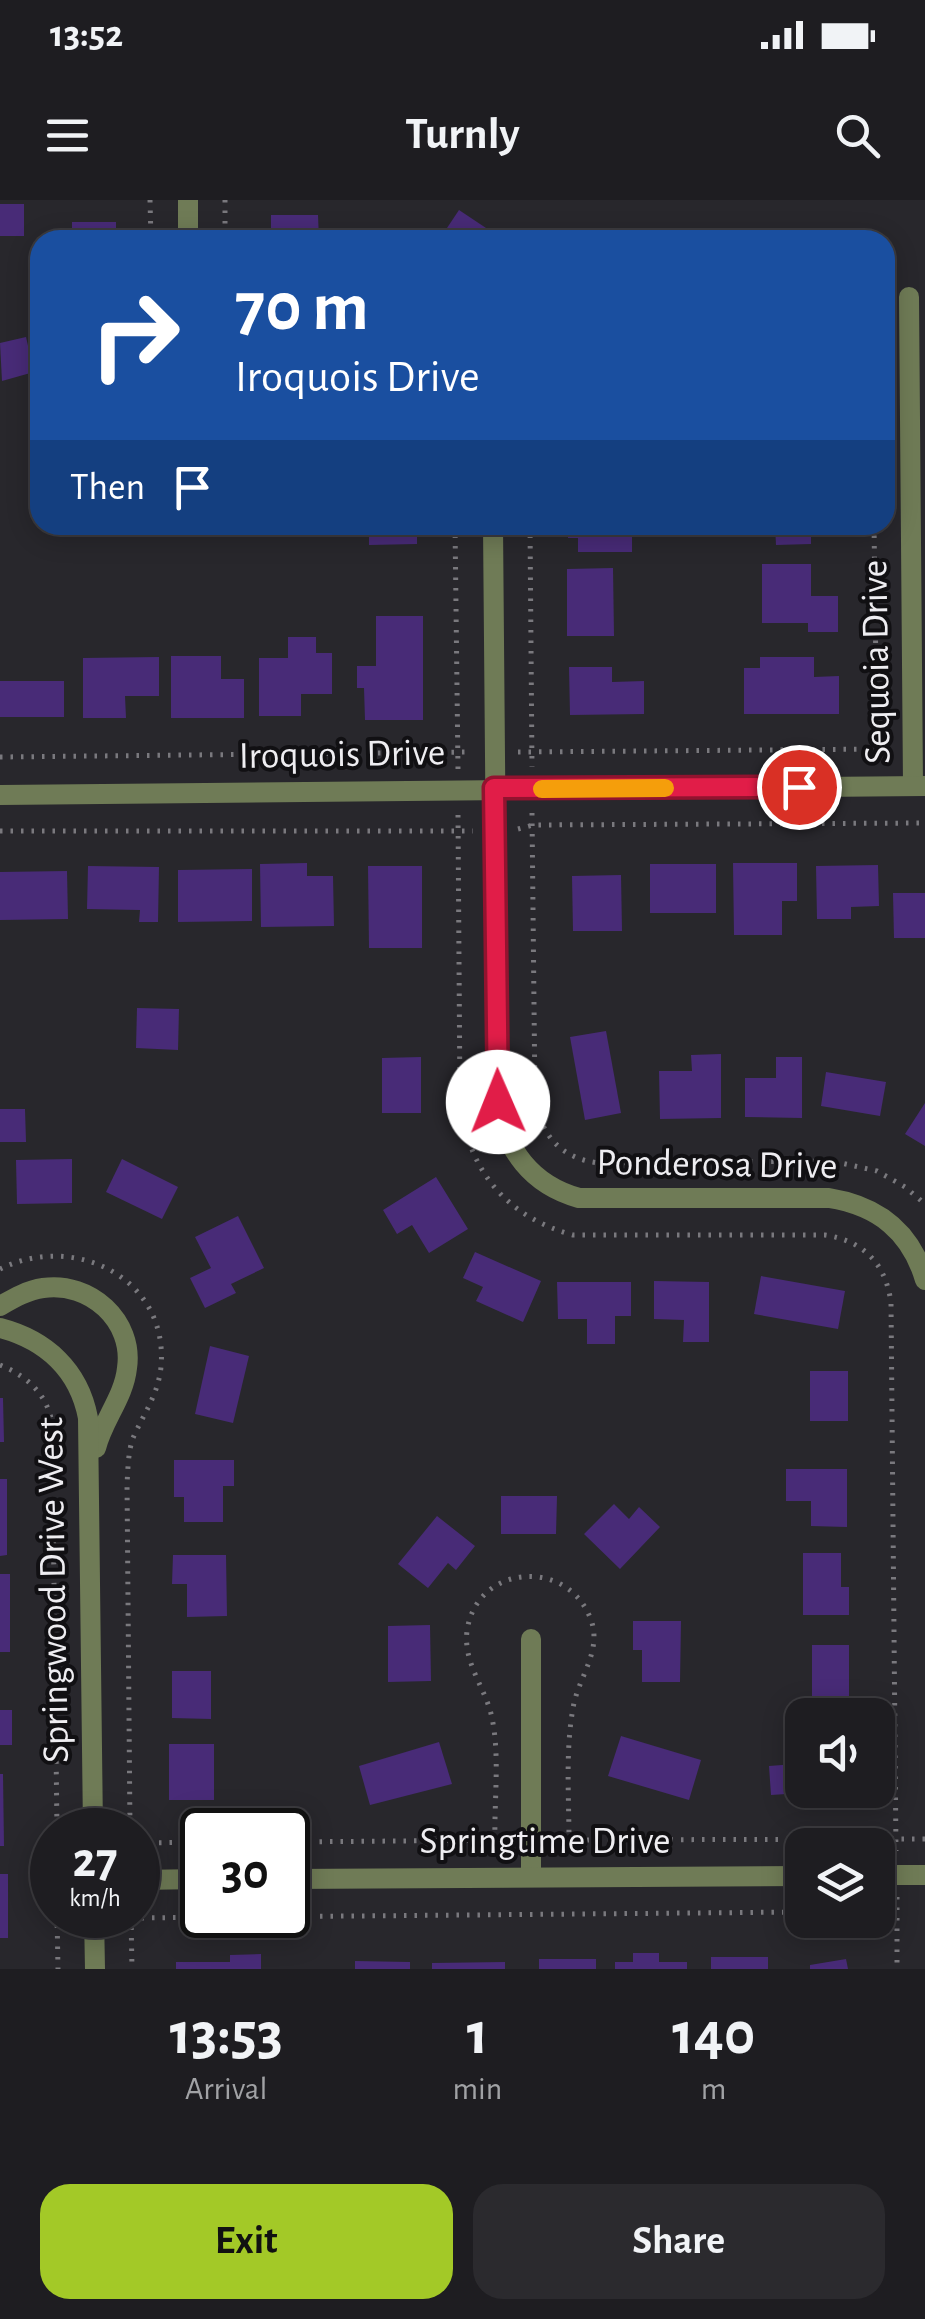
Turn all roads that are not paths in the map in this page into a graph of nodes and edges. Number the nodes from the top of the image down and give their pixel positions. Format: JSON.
{"nodes":[{"id":1,"x":188,"y":200,"type":"edge"},
{"id":2,"x":188,"y":230,"type":"edge"},
{"id":3,"x":908,"y":297,"type":"dead end"},
{"id":4,"x":493,"y":535,"type":"edge"},
{"id":5,"x":919,"y":786,"type":"edge"},
{"id":6,"x":494,"y":788,"type":"junction"},
{"id":7,"x":0,"y":794,"type":"edge"},
{"id":8,"x":925,"y":1280,"type":"edge"},
{"id":9,"x":0,"y":1306,"type":"edge"},
{"id":10,"x":0,"y":1328,"type":"edge"},
{"id":11,"x":90,"y":1485,"type":"junction"},
{"id":12,"x":531,"y":1639,"type":"dead end"},
{"id":13,"x":93,"y":1808,"type":"edge"},
{"id":14,"x":895,"y":1875,"type":"edge"},
{"id":15,"x":925,"y":1875,"type":"edge"},
{"id":16,"x":785,"y":1876,"type":"edge"},
{"id":17,"x":531,"y":1877,"type":"junction"},
{"id":18,"x":310,"y":1879,"type":"edge"},
{"id":19,"x":94,"y":1938,"type":"edge"},
{"id":20,"x":94,"y":1969,"type":"edge"}],
"edges":[{"from":1,"to":2,"type":"street"},
{"from":3,"to":5,"type":"street","name":"Sequoia Drive"},
{"from":4,"to":6,"type":"street","name":"Ponderosa Drive"},
{"from":5,"to":6,"type":"street","name":"Iroquois Drive"},
{"from":6,"to":7,"type":"street","name":"Iroquois Drive"},
{"from":6,"to":8,"type":"street","name":"Ponderosa Drive"},
{"from":9,"to":11,"type":"street"},
{"from":10,"to":11,"type":"street","name":"Springwood Drive West"},
{"from":11,"to":13,"type":"street","name":"Springwood Drive West"},
{"from":12,"to":17,"type":"street"},
{"from":14,"to":15,"type":"street"},
{"from":16,"to":17,"type":"street","name":"Springtime Drive"},
{"from":17,"to":18,"type":"street","name":"Springtime Drive"},
{"from":19,"to":20,"type":"street"}]}
